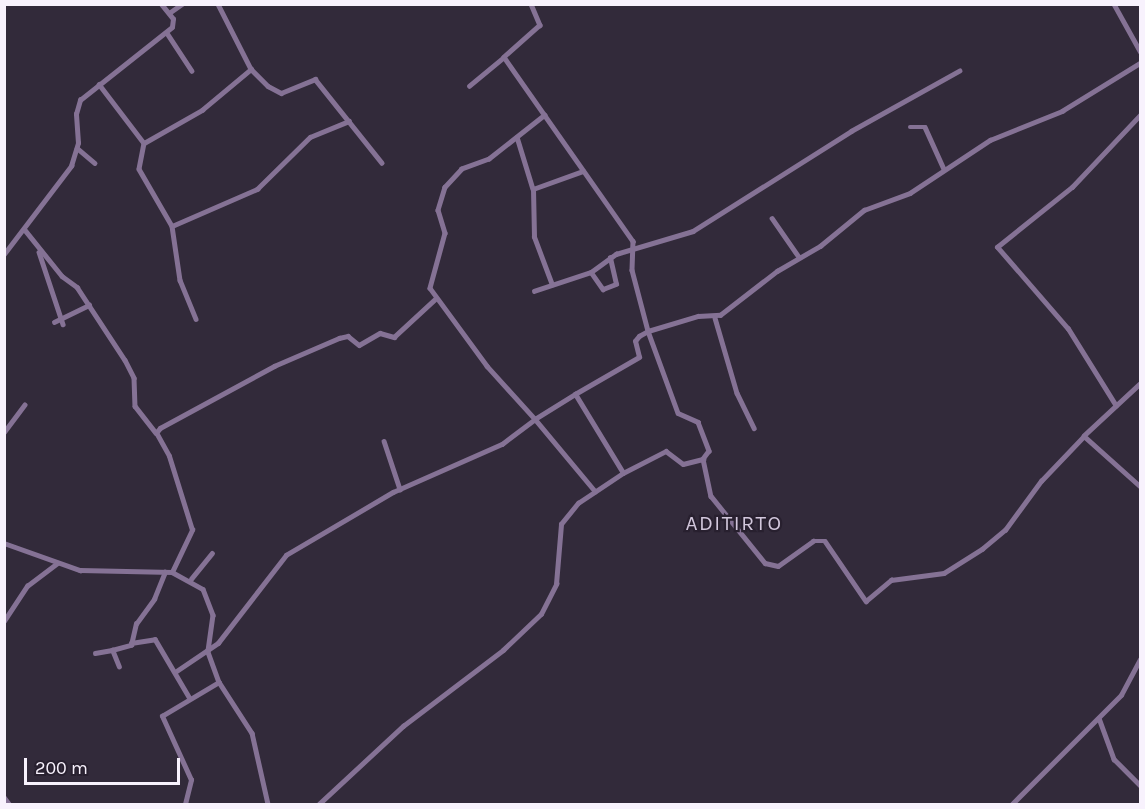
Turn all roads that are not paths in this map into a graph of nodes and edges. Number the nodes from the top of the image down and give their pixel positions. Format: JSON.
{"nodes":[{"id":1,"x":161,"y":4,"type":"edge"},
{"id":2,"x":182,"y":4,"type":"edge"},
{"id":3,"x":218,"y":4,"type":"edge"},
{"id":4,"x":531,"y":4,"type":"edge"},
{"id":5,"x":1114,"y":4,"type":"edge"},
{"id":6,"x":169,"y":13,"type":"junction"},
{"id":7,"x":167,"y":33,"type":"junction"},
{"id":8,"x":1140,"y":51,"type":"edge"},
{"id":9,"x":504,"y":57,"type":"junction"},
{"id":10,"x":1140,"y":63,"type":"edge"},
{"id":11,"x":251,"y":69,"type":"junction"},
{"id":12,"x":192,"y":71,"type":"dead end"},
{"id":13,"x":959,"y":71,"type":"dead end"},
{"id":14,"x":99,"y":84,"type":"junction"},
{"id":15,"x":470,"y":86,"type":"dead end"},
{"id":16,"x":545,"y":115,"type":"junction"},
{"id":17,"x":1140,"y":115,"type":"edge"},
{"id":18,"x":349,"y":121,"type":"junction"},
{"id":19,"x":910,"y":127,"type":"dead end"},
{"id":20,"x":517,"y":137,"type":"junction"},
{"id":21,"x":144,"y":143,"type":"junction"},
{"id":22,"x":77,"y":148,"type":"junction"},
{"id":23,"x":95,"y":163,"type":"dead end"},
{"id":24,"x":382,"y":163,"type":"dead end"},
{"id":25,"x":944,"y":169,"type":"junction"},
{"id":26,"x":583,"y":171,"type":"junction"},
{"id":27,"x":533,"y":189,"type":"junction"},
{"id":28,"x":772,"y":218,"type":"dead end"},
{"id":29,"x":172,"y":226,"type":"junction"},
{"id":30,"x":26,"y":230,"type":"junction"},
{"id":31,"x":633,"y":248,"type":"junction"},
{"id":32,"x":39,"y":250,"type":"junction"},
{"id":33,"x":4,"y":254,"type":"edge"},
{"id":34,"x":610,"y":258,"type":"junction"},
{"id":35,"x":799,"y":258,"type":"junction"},
{"id":36,"x":591,"y":272,"type":"junction"},
{"id":37,"x":552,"y":285,"type":"junction"},
{"id":38,"x":534,"y":291,"type":"dead end"},
{"id":39,"x":435,"y":299,"type":"junction"},
{"id":40,"x":89,"y":305,"type":"junction"},
{"id":41,"x":715,"y":318,"type":"junction"},
{"id":42,"x":196,"y":319,"type":"dead end"},
{"id":43,"x":62,"y":321,"type":"junction"},
{"id":44,"x":54,"y":322,"type":"dead end"},
{"id":45,"x":648,"y":332,"type":"junction"},
{"id":46,"x":1140,"y":384,"type":"edge"},
{"id":47,"x":575,"y":394,"type":"junction"},
{"id":48,"x":24,"y":405,"type":"dead end"},
{"id":49,"x":1116,"y":406,"type":"junction"},
{"id":50,"x":535,"y":419,"type":"junction"},
{"id":51,"x":754,"y":428,"type":"dead end"},
{"id":52,"x":4,"y":432,"type":"edge"},
{"id":53,"x":156,"y":433,"type":"junction"},
{"id":54,"x":1084,"y":436,"type":"junction"},
{"id":55,"x":384,"y":441,"type":"dead end"},
{"id":56,"x":703,"y":459,"type":"junction"},
{"id":57,"x":623,"y":473,"type":"junction"},
{"id":58,"x":1140,"y":486,"type":"edge"},
{"id":59,"x":399,"y":489,"type":"junction"},
{"id":60,"x":595,"y":491,"type":"junction"},
{"id":61,"x":4,"y":543,"type":"edge"},
{"id":62,"x":212,"y":553,"type":"dead end"},
{"id":63,"x":57,"y":563,"type":"junction"},
{"id":64,"x":165,"y":572,"type":"junction"},
{"id":65,"x":172,"y":572,"type":"junction"},
{"id":66,"x":191,"y":579,"type":"junction"},
{"id":67,"x":4,"y":621,"type":"edge"},
{"id":68,"x":131,"y":643,"type":"junction"},
{"id":69,"x":112,"y":650,"type":"junction"},
{"id":70,"x":208,"y":652,"type":"junction"},
{"id":71,"x":95,"y":653,"type":"dead end"},
{"id":72,"x":1140,"y":660,"type":"edge"},
{"id":73,"x":119,"y":667,"type":"dead end"},
{"id":74,"x":175,"y":672,"type":"junction"},
{"id":75,"x":219,"y":682,"type":"junction"},
{"id":76,"x":189,"y":697,"type":"junction"},
{"id":77,"x":1099,"y":718,"type":"junction"},
{"id":78,"x":1140,"y":785,"type":"edge"},
{"id":79,"x":4,"y":797,"type":"edge"},
{"id":80,"x":9,"y":804,"type":"edge"},
{"id":81,"x":185,"y":804,"type":"edge"},
{"id":82,"x":267,"y":804,"type":"edge"},
{"id":83,"x":319,"y":804,"type":"edge"},
{"id":84,"x":1012,"y":804,"type":"edge"}],
"edges":[{"from":1,"to":6,"type":"street"},
{"from":2,"to":6,"type":"street"},
{"from":3,"to":11,"type":"street"},
{"from":4,"to":9,"type":"street"},
{"from":5,"to":8,"type":"street"},
{"from":6,"to":7,"type":"street"},
{"from":7,"to":12,"type":"street"},
{"from":7,"to":14,"type":"street"},
{"from":9,"to":15,"type":"street"},
{"from":9,"to":16,"type":"street"},
{"from":10,"to":25,"type":"street"},
{"from":11,"to":18,"type":"street"},
{"from":11,"to":21,"type":"street"},
{"from":13,"to":31,"type":"street"},
{"from":14,"to":21,"type":"street"},
{"from":14,"to":22,"type":"street"},
{"from":16,"to":20,"type":"street"},
{"from":16,"to":26,"type":"street"},
{"from":17,"to":49,"type":"street"},
{"from":18,"to":24,"type":"street"},
{"from":18,"to":29,"type":"street"},
{"from":19,"to":25,"type":"street"},
{"from":20,"to":27,"type":"street"},
{"from":20,"to":39,"type":"street"},
{"from":21,"to":29,"type":"street"},
{"from":22,"to":23,"type":"street"},
{"from":22,"to":30,"type":"street"},
{"from":25,"to":35,"type":"street"},
{"from":26,"to":27,"type":"street"},
{"from":26,"to":31,"type":"street"},
{"from":27,"to":37,"type":"street"},
{"from":28,"to":35,"type":"street"},
{"from":29,"to":42,"type":"street"},
{"from":30,"to":32,"type":"street"},
{"from":30,"to":33,"type":"street"},
{"from":31,"to":34,"type":"street"},
{"from":31,"to":45,"type":"street"},
{"from":32,"to":40,"type":"street"},
{"from":32,"to":43,"type":"street"},
{"from":34,"to":36,"type":"street"},
{"from":34,"to":36,"type":"street"},
{"from":35,"to":41,"type":"street"},
{"from":36,"to":37,"type":"street"},
{"from":37,"to":38,"type":"street"},
{"from":39,"to":50,"type":"street"},
{"from":39,"to":53,"type":"street"},
{"from":40,"to":43,"type":"street"},
{"from":40,"to":53,"type":"street"},
{"from":41,"to":45,"type":"street"},
{"from":41,"to":51,"type":"street"},
{"from":43,"to":44,"type":"street"},
{"from":45,"to":47,"type":"street"},
{"from":45,"to":56,"type":"street"},
{"from":46,"to":49,"type":"street"},
{"from":47,"to":50,"type":"street"},
{"from":47,"to":57,"type":"street"},
{"from":48,"to":52,"type":"street"},
{"from":49,"to":54,"type":"street"},
{"from":50,"to":59,"type":"street"},
{"from":50,"to":60,"type":"street"},
{"from":53,"to":65,"type":"street"},
{"from":54,"to":56,"type":"street"},
{"from":54,"to":58,"type":"street"},
{"from":55,"to":59,"type":"street"},
{"from":56,"to":57,"type":"street"},
{"from":57,"to":60,"type":"street"},
{"from":59,"to":70,"type":"street"},
{"from":60,"to":83,"type":"street"},
{"from":61,"to":63,"type":"street"},
{"from":62,"to":66,"type":"street"},
{"from":63,"to":64,"type":"street"},
{"from":63,"to":67,"type":"street"},
{"from":64,"to":65,"type":"street"},
{"from":64,"to":68,"type":"street"},
{"from":65,"to":66,"type":"street"},
{"from":66,"to":70,"type":"street"},
{"from":68,"to":69,"type":"street"},
{"from":68,"to":74,"type":"street"},
{"from":69,"to":71,"type":"street"},
{"from":69,"to":73,"type":"street"},
{"from":70,"to":74,"type":"street"},
{"from":70,"to":75,"type":"street"},
{"from":72,"to":77,"type":"street"},
{"from":74,"to":76,"type":"street"},
{"from":75,"to":76,"type":"street"},
{"from":75,"to":82,"type":"street"},
{"from":76,"to":81,"type":"street"},
{"from":77,"to":78,"type":"street"},
{"from":77,"to":84,"type":"street"},
{"from":79,"to":80,"type":"street"}]}
